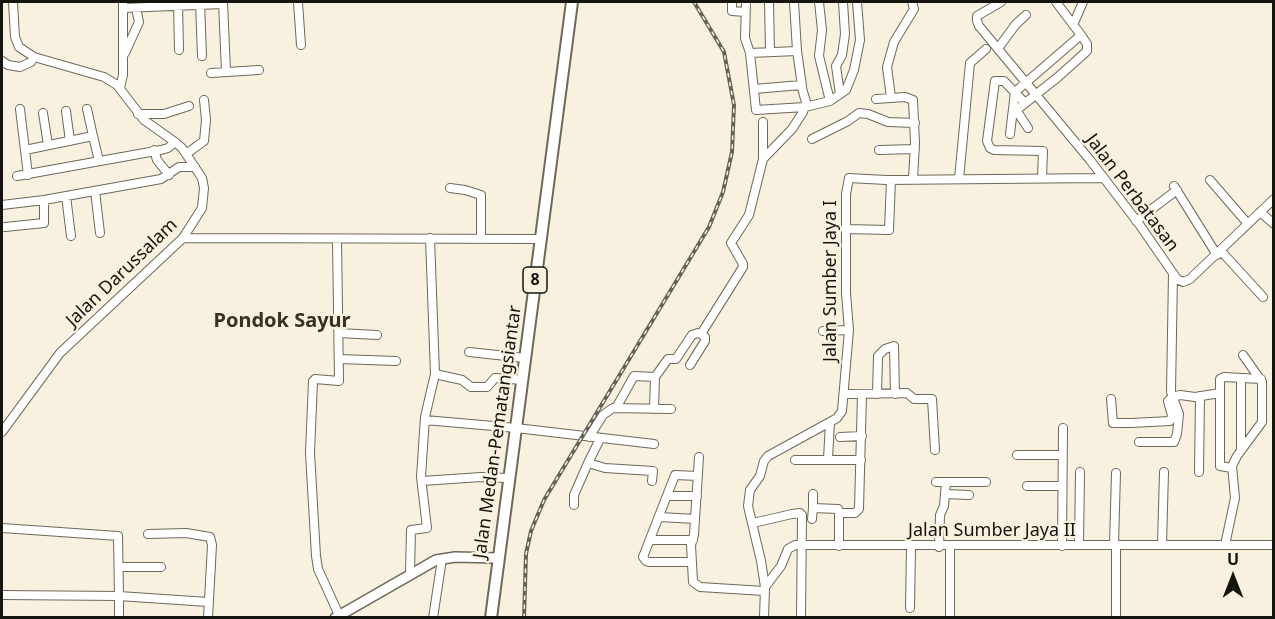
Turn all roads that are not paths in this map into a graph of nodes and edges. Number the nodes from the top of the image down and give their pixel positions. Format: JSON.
{"nodes":[{"id":1,"x":13,"y":2,"type":"edge"},
{"id":2,"x":298,"y":2,"type":"edge"},
{"id":3,"x":572,"y":2,"type":"edge"},
{"id":4,"x":732,"y":2,"type":"edge"},
{"id":5,"x":746,"y":2,"type":"edge"},
{"id":6,"x":769,"y":2,"type":"edge"},
{"id":7,"x":794,"y":2,"type":"edge"},
{"id":8,"x":819,"y":2,"type":"edge"},
{"id":9,"x":843,"y":2,"type":"edge"},
{"id":10,"x":857,"y":2,"type":"edge"},
{"id":11,"x":912,"y":2,"type":"edge"},
{"id":12,"x":1001,"y":2,"type":"edge"},
{"id":13,"x":1056,"y":2,"type":"edge"},
{"id":14,"x":1083,"y":2,"type":"edge"},
{"id":15,"x":200,"y":3,"type":"edge"},
{"id":16,"x":223,"y":3,"type":"edge"},
{"id":17,"x":156,"y":4,"type":"edge"},
{"id":18,"x":178,"y":4,"type":"edge"},
{"id":19,"x":123,"y":5,"type":"edge"},
{"id":20,"x":136,"y":8,"type":"junction"},
{"id":21,"x":746,"y":12,"type":"junction"},
{"id":22,"x":1026,"y":15,"type":"dead end"},
{"id":23,"x":1073,"y":25,"type":"junction"},
{"id":24,"x":1081,"y":35,"type":"junction"},
{"id":25,"x":301,"y":45,"type":"dead end"},
{"id":26,"x":999,"y":47,"type":"junction"},
{"id":27,"x":986,"y":49,"type":"dead end"},
{"id":28,"x":179,"y":50,"type":"dead end"},
{"id":29,"x":796,"y":51,"type":"junction"},
{"id":30,"x":770,"y":52,"type":"junction"},
{"id":31,"x":750,"y":53,"type":"junction"},
{"id":32,"x":202,"y":56,"type":"dead end"},
{"id":33,"x":34,"y":57,"type":"junction"},
{"id":34,"x":2,"y":61,"type":"edge"},
{"id":35,"x":123,"y":63,"type":"junction"},
{"id":36,"x":259,"y":70,"type":"dead end"},
{"id":37,"x":226,"y":72,"type":"junction"},
{"id":38,"x":211,"y":73,"type":"dead end"},
{"id":39,"x":1026,"y":82,"type":"junction"},
{"id":40,"x":802,"y":86,"type":"junction"},
{"id":41,"x":120,"y":88,"type":"junction"},
{"id":42,"x":754,"y":89,"type":"junction"},
{"id":43,"x":1015,"y":92,"type":"junction"},
{"id":44,"x":840,"y":94,"type":"junction"},
{"id":45,"x":1036,"y":94,"type":"junction"},
{"id":46,"x":891,"y":98,"type":"junction"},
{"id":47,"x":876,"y":99,"type":"dead end"},
{"id":48,"x":204,"y":100,"type":"dead end"},
{"id":49,"x":830,"y":101,"type":"junction"},
{"id":50,"x":1025,"y":103,"type":"junction"},
{"id":51,"x":189,"y":106,"type":"dead end"},
{"id":52,"x":805,"y":107,"type":"junction"},
{"id":53,"x":20,"y":109,"type":"dead end"},
{"id":54,"x":87,"y":109,"type":"dead end"},
{"id":55,"x":66,"y":111,"type":"dead end"},
{"id":56,"x":1015,"y":111,"type":"junction"},
{"id":57,"x":43,"y":113,"type":"dead end"},
{"id":58,"x":138,"y":114,"type":"junction"},
{"id":59,"x":763,"y":122,"type":"dead end"},
{"id":60,"x":915,"y":123,"type":"junction"},
{"id":61,"x":1028,"y":128,"type":"dead end"},
{"id":62,"x":1010,"y":134,"type":"dead end"},
{"id":63,"x":93,"y":136,"type":"junction"},
{"id":64,"x":812,"y":139,"type":"dead end"},
{"id":65,"x":70,"y":141,"type":"junction"},
{"id":66,"x":176,"y":142,"type":"junction"},
{"id":67,"x":48,"y":145,"type":"junction"},
{"id":68,"x":915,"y":148,"type":"junction"},
{"id":69,"x":25,"y":150,"type":"junction"},
{"id":70,"x":154,"y":150,"type":"junction"},
{"id":71,"x":879,"y":150,"type":"dead end"},
{"id":72,"x":186,"y":154,"type":"junction"},
{"id":73,"x":763,"y":159,"type":"junction"},
{"id":74,"x":99,"y":161,"type":"junction"},
{"id":75,"x":195,"y":167,"type":"junction"},
{"id":76,"x":28,"y":175,"type":"junction"},
{"id":77,"x":169,"y":175,"type":"junction"},
{"id":78,"x":17,"y":176,"type":"dead end"},
{"id":79,"x":1042,"y":178,"type":"junction"},
{"id":80,"x":1103,"y":178,"type":"junction"},
{"id":81,"x":913,"y":179,"type":"junction"},
{"id":82,"x":958,"y":179,"type":"junction"},
{"id":83,"x":891,"y":180,"type":"junction"},
{"id":84,"x":1210,"y":180,"type":"dead end"},
{"id":85,"x":450,"y":188,"type":"dead end"},
{"id":86,"x":95,"y":191,"type":"junction"},
{"id":87,"x":66,"y":196,"type":"junction"},
{"id":88,"x":1274,"y":199,"type":"edge"},
{"id":89,"x":44,"y":200,"type":"junction"},
{"id":90,"x":2,"y":204,"type":"edge"},
{"id":91,"x":1260,"y":212,"type":"junction"},
{"id":92,"x":1136,"y":221,"type":"junction"},
{"id":93,"x":1248,"y":224,"type":"junction"},
{"id":94,"x":1274,"y":224,"type":"edge"},
{"id":95,"x":5,"y":227,"type":"dead end"},
{"id":96,"x":846,"y":229,"type":"junction"},
{"id":97,"x":100,"y":233,"type":"dead end"},
{"id":98,"x":71,"y":236,"type":"dead end"},
{"id":99,"x":183,"y":238,"type":"junction"},
{"id":100,"x":430,"y":238,"type":"junction"},
{"id":101,"x":480,"y":239,"type":"junction"},
{"id":102,"x":337,"y":240,"type":"junction"},
{"id":103,"x":540,"y":240,"type":"junction"},
{"id":104,"x":1219,"y":253,"type":"junction"},
{"id":105,"x":1173,"y":274,"type":"junction"},
{"id":106,"x":1263,"y":297,"type":"dead end"},
{"id":107,"x":849,"y":330,"type":"junction"},
{"id":108,"x":822,"y":331,"type":"dead end"},
{"id":109,"x":339,"y":333,"type":"junction"},
{"id":110,"x":701,"y":334,"type":"junction"},
{"id":111,"x":377,"y":335,"type":"dead end"},
{"id":112,"x":469,"y":352,"type":"dead end"},
{"id":113,"x":1242,"y":355,"type":"dead end"},
{"id":114,"x":525,"y":358,"type":"junction"},
{"id":115,"x":339,"y":359,"type":"junction"},
{"id":116,"x":396,"y":361,"type":"dead end"},
{"id":117,"x":690,"y":365,"type":"dead end"},
{"id":118,"x":435,"y":374,"type":"junction"},
{"id":119,"x":655,"y":377,"type":"junction"},
{"id":120,"x":1241,"y":378,"type":"junction"},
{"id":121,"x":1261,"y":379,"type":"junction"},
{"id":122,"x":523,"y":380,"type":"junction"},
{"id":123,"x":1220,"y":393,"type":"junction"},
{"id":124,"x":844,"y":394,"type":"junction"},
{"id":125,"x":862,"y":394,"type":"junction"},
{"id":126,"x":877,"y":394,"type":"junction"},
{"id":127,"x":895,"y":394,"type":"junction"},
{"id":128,"x":1200,"y":396,"type":"junction"},
{"id":129,"x":1172,"y":397,"type":"junction"},
{"id":130,"x":1111,"y":399,"type":"dead end"},
{"id":131,"x":616,"y":408,"type":"junction"},
{"id":132,"x":654,"y":409,"type":"junction"},
{"id":133,"x":671,"y":409,"type":"dead end"},
{"id":134,"x":424,"y":420,"type":"junction"},
{"id":135,"x":830,"y":422,"type":"junction"},
{"id":136,"x":516,"y":428,"type":"junction"},
{"id":137,"x":1063,"y":428,"type":"dead end"},
{"id":138,"x":2,"y":432,"type":"edge"},
{"id":139,"x":862,"y":436,"type":"junction"},
{"id":140,"x":589,"y":437,"type":"junction"},
{"id":141,"x":840,"y":437,"type":"dead end"},
{"id":142,"x":600,"y":439,"type":"junction"},
{"id":143,"x":1139,"y":442,"type":"dead end"},
{"id":144,"x":654,"y":444,"type":"dead end"},
{"id":145,"x":935,"y":450,"type":"dead end"},
{"id":146,"x":1241,"y":450,"type":"junction"},
{"id":147,"x":1017,"y":455,"type":"dead end"},
{"id":148,"x":1062,"y":455,"type":"junction"},
{"id":149,"x":699,"y":457,"type":"dead end"},
{"id":150,"x":828,"y":459,"type":"junction"},
{"id":151,"x":795,"y":460,"type":"dead end"},
{"id":152,"x":861,"y":460,"type":"junction"},
{"id":153,"x":588,"y":463,"type":"junction"},
{"id":154,"x":1232,"y":468,"type":"junction"},
{"id":155,"x":1080,"y":472,"type":"dead end"},
{"id":156,"x":1164,"y":472,"type":"dead end"},
{"id":157,"x":1199,"y":472,"type":"dead end"},
{"id":158,"x":1116,"y":473,"type":"dead end"},
{"id":159,"x":698,"y":476,"type":"junction"},
{"id":160,"x":508,"y":478,"type":"junction"},
{"id":161,"x":422,"y":480,"type":"junction"},
{"id":162,"x":652,"y":481,"type":"dead end"},
{"id":163,"x":936,"y":482,"type":"dead end"},
{"id":164,"x":946,"y":482,"type":"junction"},
{"id":165,"x":986,"y":482,"type":"dead end"},
{"id":166,"x":1027,"y":486,"type":"dead end"},
{"id":167,"x":1062,"y":486,"type":"junction"},
{"id":168,"x":813,"y":494,"type":"dead end"},
{"id":169,"x":945,"y":494,"type":"junction"},
{"id":170,"x":969,"y":495,"type":"dead end"},
{"id":171,"x":668,"y":496,"type":"junction"},
{"id":172,"x":697,"y":496,"type":"junction"},
{"id":173,"x":574,"y":505,"type":"dead end"},
{"id":174,"x":813,"y":508,"type":"junction"},
{"id":175,"x":839,"y":513,"type":"junction"},
{"id":176,"x":660,"y":518,"type":"junction"},
{"id":177,"x":695,"y":519,"type":"junction"},
{"id":178,"x":813,"y":519,"type":"dead end"},
{"id":179,"x":753,"y":523,"type":"junction"},
{"id":180,"x":2,"y":528,"type":"edge"},
{"id":181,"x":148,"y":534,"type":"dead end"},
{"id":182,"x":650,"y":540,"type":"junction"},
{"id":183,"x":693,"y":540,"type":"junction"},
{"id":184,"x":803,"y":545,"type":"junction"},
{"id":185,"x":1079,"y":545,"type":"junction"},
{"id":186,"x":1115,"y":545,"type":"junction"},
{"id":187,"x":1162,"y":545,"type":"junction"},
{"id":188,"x":1225,"y":545,"type":"junction"},
{"id":189,"x":1274,"y":545,"type":"edge"},
{"id":190,"x":839,"y":546,"type":"junction"},
{"id":191,"x":950,"y":546,"type":"junction"},
{"id":192,"x":1062,"y":546,"type":"junction"},
{"id":193,"x":910,"y":547,"type":"junction"},
{"id":194,"x":939,"y":547,"type":"junction"},
{"id":195,"x":498,"y":558,"type":"junction"},
{"id":196,"x":442,"y":559,"type":"junction"},
{"id":197,"x":692,"y":562,"type":"junction"},
{"id":198,"x":119,"y":567,"type":"junction"},
{"id":199,"x":161,"y":567,"type":"dead end"},
{"id":200,"x":410,"y":574,"type":"junction"},
{"id":201,"x":764,"y":589,"type":"junction"},
{"id":202,"x":2,"y":595,"type":"edge"},
{"id":203,"x":119,"y":596,"type":"junction"},
{"id":204,"x":208,"y":603,"type":"junction"},
{"id":205,"x":910,"y":608,"type":"dead end"},
{"id":206,"x":337,"y":616,"type":"edge"},
{"id":207,"x":431,"y":616,"type":"edge"},
{"id":208,"x":119,"y":618,"type":"edge"},
{"id":209,"x":208,"y":618,"type":"edge"},
{"id":210,"x":491,"y":618,"type":"edge"},
{"id":211,"x":764,"y":618,"type":"edge"},
{"id":212,"x":801,"y":618,"type":"edge"},
{"id":213,"x":950,"y":618,"type":"edge"},
{"id":214,"x":1116,"y":618,"type":"edge"}],
"edges":[{"from":1,"to":33,"type":"street"},
{"from":2,"to":25,"type":"street"},
{"from":3,"to":103,"type":"highway","name":"Jalan Medan-Pematangsiantar","number":"8"},
{"from":4,"to":21,"type":"street"},
{"from":5,"to":21,"type":"street"},
{"from":6,"to":30,"type":"street"},
{"from":7,"to":29,"type":"street"},
{"from":8,"to":49,"type":"street"},
{"from":9,"to":44,"type":"street"},
{"from":10,"to":44,"type":"street"},
{"from":11,"to":46,"type":"street"},
{"from":12,"to":26,"type":"street","name":"Jalan Perbatasan"},
{"from":13,"to":23,"type":"street"},
{"from":14,"to":23,"type":"street"},
{"from":15,"to":16,"type":"street"},
{"from":15,"to":18,"type":"street"},
{"from":15,"to":32,"type":"street"},
{"from":16,"to":37,"type":"street"},
{"from":17,"to":18,"type":"street"},
{"from":17,"to":20,"type":"street"},
{"from":18,"to":28,"type":"street"},
{"from":19,"to":20,"type":"street"},
{"from":19,"to":35,"type":"street"},
{"from":20,"to":35,"type":"street"},
{"from":21,"to":31,"type":"street"},
{"from":22,"to":26,"type":"street"},
{"from":23,"to":24,"type":"street"},
{"from":24,"to":39,"type":"street"},
{"from":24,"to":45,"type":"street"},
{"from":26,"to":39,"type":"street","name":"Jalan Perbatasan"},
{"from":27,"to":82,"type":"street"},
{"from":29,"to":30,"type":"street"},
{"from":29,"to":40,"type":"street"},
{"from":30,"to":31,"type":"street"},
{"from":31,"to":42,"type":"street"},
{"from":33,"to":34,"type":"street"},
{"from":33,"to":41,"type":"street","name":"Jalan Darussalam"},
{"from":35,"to":41,"type":"street"},
{"from":36,"to":37,"type":"street"},
{"from":37,"to":38,"type":"street"},
{"from":39,"to":43,"type":"street"},
{"from":39,"to":45,"type":"street","name":"Jalan Perbatasan"},
{"from":40,"to":42,"type":"street"},
{"from":40,"to":52,"type":"street"},
{"from":41,"to":58,"type":"street","name":"Jalan Darussalam"},
{"from":42,"to":52,"type":"street"},
{"from":43,"to":50,"type":"street"},
{"from":43,"to":56,"type":"street"},
{"from":43,"to":79,"type":"street"},
{"from":44,"to":49,"type":"street"},
{"from":45,"to":50,"type":"street"},
{"from":45,"to":80,"type":"street","name":"Jalan Perbatasan"},
{"from":46,"to":47,"type":"street"},
{"from":46,"to":60,"type":"street"},
{"from":48,"to":72,"type":"street"},
{"from":49,"to":52,"type":"street"},
{"from":50,"to":56,"type":"street"},
{"from":51,"to":58,"type":"street"},
{"from":52,"to":73,"type":"street"},
{"from":53,"to":69,"type":"street"},
{"from":54,"to":63,"type":"street"},
{"from":55,"to":65,"type":"street"},
{"from":56,"to":61,"type":"street"},
{"from":56,"to":62,"type":"street"},
{"from":57,"to":67,"type":"street"},
{"from":58,"to":66,"type":"street","name":"Jalan Darussalam"},
{"from":59,"to":73,"type":"street"},
{"from":60,"to":64,"type":"street"},
{"from":60,"to":68,"type":"street"},
{"from":63,"to":65,"type":"street"},
{"from":63,"to":74,"type":"street"},
{"from":65,"to":67,"type":"street"},
{"from":66,"to":70,"type":"street"},
{"from":66,"to":72,"type":"street","name":"Jalan Darussalam"},
{"from":67,"to":69,"type":"street"},
{"from":68,"to":71,"type":"street"},
{"from":68,"to":81,"type":"street"},
{"from":69,"to":76,"type":"street"},
{"from":70,"to":74,"type":"street"},
{"from":70,"to":77,"type":"street"},
{"from":72,"to":75,"type":"street","name":"Jalan Darussalam"},
{"from":73,"to":110,"type":"street"},
{"from":74,"to":76,"type":"street"},
{"from":75,"to":77,"type":"street"},
{"from":75,"to":99,"type":"street","name":"Jalan Darussalam"},
{"from":76,"to":78,"type":"street"},
{"from":77,"to":86,"type":"street"},
{"from":79,"to":80,"type":"street","name":"Jalan Sumber Jaya I"},
{"from":79,"to":82,"type":"street","name":"Jalan Sumber Jaya I"},
{"from":80,"to":92,"type":"street","name":"Jalan Perbatasan"},
{"from":81,"to":82,"type":"street","name":"Jalan Sumber Jaya I"},
{"from":81,"to":83,"type":"street","name":"Jalan Sumber Jaya I"},
{"from":83,"to":96,"type":"street"},
{"from":83,"to":96,"type":"street","name":"Jalan Sumber Jaya I"},
{"from":84,"to":93,"type":"street"},
{"from":85,"to":101,"type":"street"},
{"from":86,"to":87,"type":"street"},
{"from":86,"to":97,"type":"street"},
{"from":87,"to":89,"type":"street"},
{"from":87,"to":98,"type":"street"},
{"from":88,"to":91,"type":"street","name":"Jalan Perbatasan"},
{"from":89,"to":90,"type":"street"},
{"from":89,"to":95,"type":"street"},
{"from":91,"to":93,"type":"street","name":"Jalan Perbatasan"},
{"from":91,"to":94,"type":"street"},
{"from":92,"to":104,"type":"street"},
{"from":92,"to":105,"type":"street","name":"Jalan Perbatasan"},
{"from":93,"to":104,"type":"street","name":"Jalan Perbatasan"},
{"from":96,"to":107,"type":"street","name":"Jalan Sumber Jaya I"},
{"from":99,"to":102,"type":"street"},
{"from":99,"to":138,"type":"street","name":"Jalan Darussalam"},
{"from":100,"to":101,"type":"street"},
{"from":100,"to":102,"type":"street"},
{"from":100,"to":118,"type":"street"},
{"from":101,"to":103,"type":"street"},
{"from":102,"to":109,"type":"street"},
{"from":103,"to":114,"type":"highway","name":"Jalan Medan-Pematangsiantar","number":"8"},
{"from":104,"to":105,"type":"street","name":"Jalan Perbatasan"},
{"from":104,"to":106,"type":"street"},
{"from":105,"to":129,"type":"street"},
{"from":107,"to":108,"type":"street"},
{"from":107,"to":124,"type":"street","name":"Jalan Sumber Jaya I"},
{"from":109,"to":111,"type":"street"},
{"from":109,"to":115,"type":"street"},
{"from":110,"to":117,"type":"street"},
{"from":110,"to":119,"type":"street"},
{"from":112,"to":114,"type":"street"},
{"from":113,"to":121,"type":"street"},
{"from":114,"to":122,"type":"highway","name":"Jalan Medan-Pematangsiantar","number":"8"},
{"from":115,"to":116,"type":"street"},
{"from":115,"to":206,"type":"street"},
{"from":118,"to":122,"type":"street"},
{"from":118,"to":134,"type":"street"},
{"from":119,"to":131,"type":"street"},
{"from":119,"to":132,"type":"street"},
{"from":120,"to":121,"type":"street"},
{"from":120,"to":123,"type":"street"},
{"from":120,"to":146,"type":"street"},
{"from":121,"to":146,"type":"street"},
{"from":122,"to":136,"type":"highway","name":"Jalan Medan-Pematangsiantar","number":"8"},
{"from":123,"to":128,"type":"street"},
{"from":123,"to":154,"type":"street"},
{"from":124,"to":125,"type":"street"},
{"from":124,"to":135,"type":"street","name":"Jalan Sumber Jaya I"},
{"from":125,"to":126,"type":"street"},
{"from":125,"to":139,"type":"street"},
{"from":126,"to":127,"type":"street"},
{"from":126,"to":127,"type":"street"},
{"from":127,"to":145,"type":"street"},
{"from":128,"to":129,"type":"street"},
{"from":128,"to":157,"type":"street"},
{"from":129,"to":130,"type":"street"},
{"from":129,"to":143,"type":"street"},
{"from":131,"to":132,"type":"street"},
{"from":131,"to":140,"type":"street"},
{"from":132,"to":133,"type":"street"},
{"from":134,"to":136,"type":"street"},
{"from":134,"to":161,"type":"street"},
{"from":135,"to":150,"type":"street"},
{"from":135,"to":179,"type":"street"},
{"from":136,"to":140,"type":"street"},
{"from":136,"to":160,"type":"highway","name":"Jalan Medan-Pematangsiantar","number":"8"},
{"from":137,"to":148,"type":"street"},
{"from":139,"to":141,"type":"street"},
{"from":139,"to":152,"type":"street"},
{"from":140,"to":142,"type":"street"},
{"from":142,"to":144,"type":"street"},
{"from":142,"to":153,"type":"street"},
{"from":146,"to":154,"type":"street"},
{"from":147,"to":148,"type":"street"},
{"from":148,"to":167,"type":"street"},
{"from":149,"to":159,"type":"street"},
{"from":150,"to":151,"type":"street"},
{"from":150,"to":152,"type":"street"},
{"from":152,"to":175,"type":"street"},
{"from":153,"to":162,"type":"street"},
{"from":153,"to":173,"type":"street"},
{"from":154,"to":188,"type":"street"},
{"from":155,"to":185,"type":"street"},
{"from":156,"to":187,"type":"street"},
{"from":158,"to":186,"type":"street"},
{"from":159,"to":171,"type":"street"},
{"from":159,"to":172,"type":"street"},
{"from":160,"to":161,"type":"street"},
{"from":160,"to":195,"type":"highway","name":"Jalan Medan-Pematangsiantar","number":"8"},
{"from":161,"to":200,"type":"street"},
{"from":163,"to":164,"type":"street"},
{"from":164,"to":165,"type":"street"},
{"from":164,"to":169,"type":"street"},
{"from":166,"to":167,"type":"street"},
{"from":167,"to":192,"type":"street"},
{"from":168,"to":174,"type":"street"},
{"from":169,"to":170,"type":"street"},
{"from":169,"to":194,"type":"street"},
{"from":171,"to":172,"type":"street"},
{"from":171,"to":176,"type":"street"},
{"from":172,"to":177,"type":"street"},
{"from":174,"to":175,"type":"street"},
{"from":174,"to":178,"type":"street"},
{"from":175,"to":190,"type":"street"},
{"from":176,"to":177,"type":"street"},
{"from":176,"to":182,"type":"street"},
{"from":177,"to":183,"type":"street"},
{"from":179,"to":184,"type":"street"},
{"from":179,"to":201,"type":"street"},
{"from":180,"to":198,"type":"street"},
{"from":181,"to":204,"type":"street"},
{"from":182,"to":183,"type":"street"},
{"from":182,"to":197,"type":"street"},
{"from":183,"to":197,"type":"street"},
{"from":184,"to":190,"type":"street","name":"Jalan Sumber Jaya II"},
{"from":184,"to":201,"type":"street"},
{"from":184,"to":212,"type":"street"},
{"from":185,"to":186,"type":"street","name":"Jalan Sumber Jaya II"},
{"from":185,"to":192,"type":"street","name":"Jalan Sumber Jaya II"},
{"from":186,"to":187,"type":"street","name":"Jalan Sumber Jaya II"},
{"from":186,"to":214,"type":"street"},
{"from":187,"to":188,"type":"street","name":"Jalan Sumber Jaya II"},
{"from":188,"to":189,"type":"street","name":"Jalan Sumber Jaya II"},
{"from":190,"to":193,"type":"street","name":"Jalan Sumber Jaya II"},
{"from":191,"to":192,"type":"street","name":"Jalan Sumber Jaya II"},
{"from":191,"to":194,"type":"street","name":"Jalan Sumber Jaya II"},
{"from":191,"to":213,"type":"street"},
{"from":193,"to":194,"type":"street","name":"Jalan Sumber Jaya II"},
{"from":193,"to":205,"type":"street"},
{"from":195,"to":196,"type":"main road"},
{"from":195,"to":210,"type":"highway","name":"Jalan Medan-Pematangsiantar","number":"8"},
{"from":196,"to":200,"type":"main road"},
{"from":196,"to":207,"type":"street"},
{"from":197,"to":201,"type":"street"},
{"from":198,"to":199,"type":"street"},
{"from":198,"to":203,"type":"street"},
{"from":200,"to":206,"type":"main road"},
{"from":201,"to":211,"type":"street"},
{"from":202,"to":203,"type":"street"},
{"from":203,"to":204,"type":"street"},
{"from":203,"to":208,"type":"street"},
{"from":204,"to":209,"type":"street"}]}
